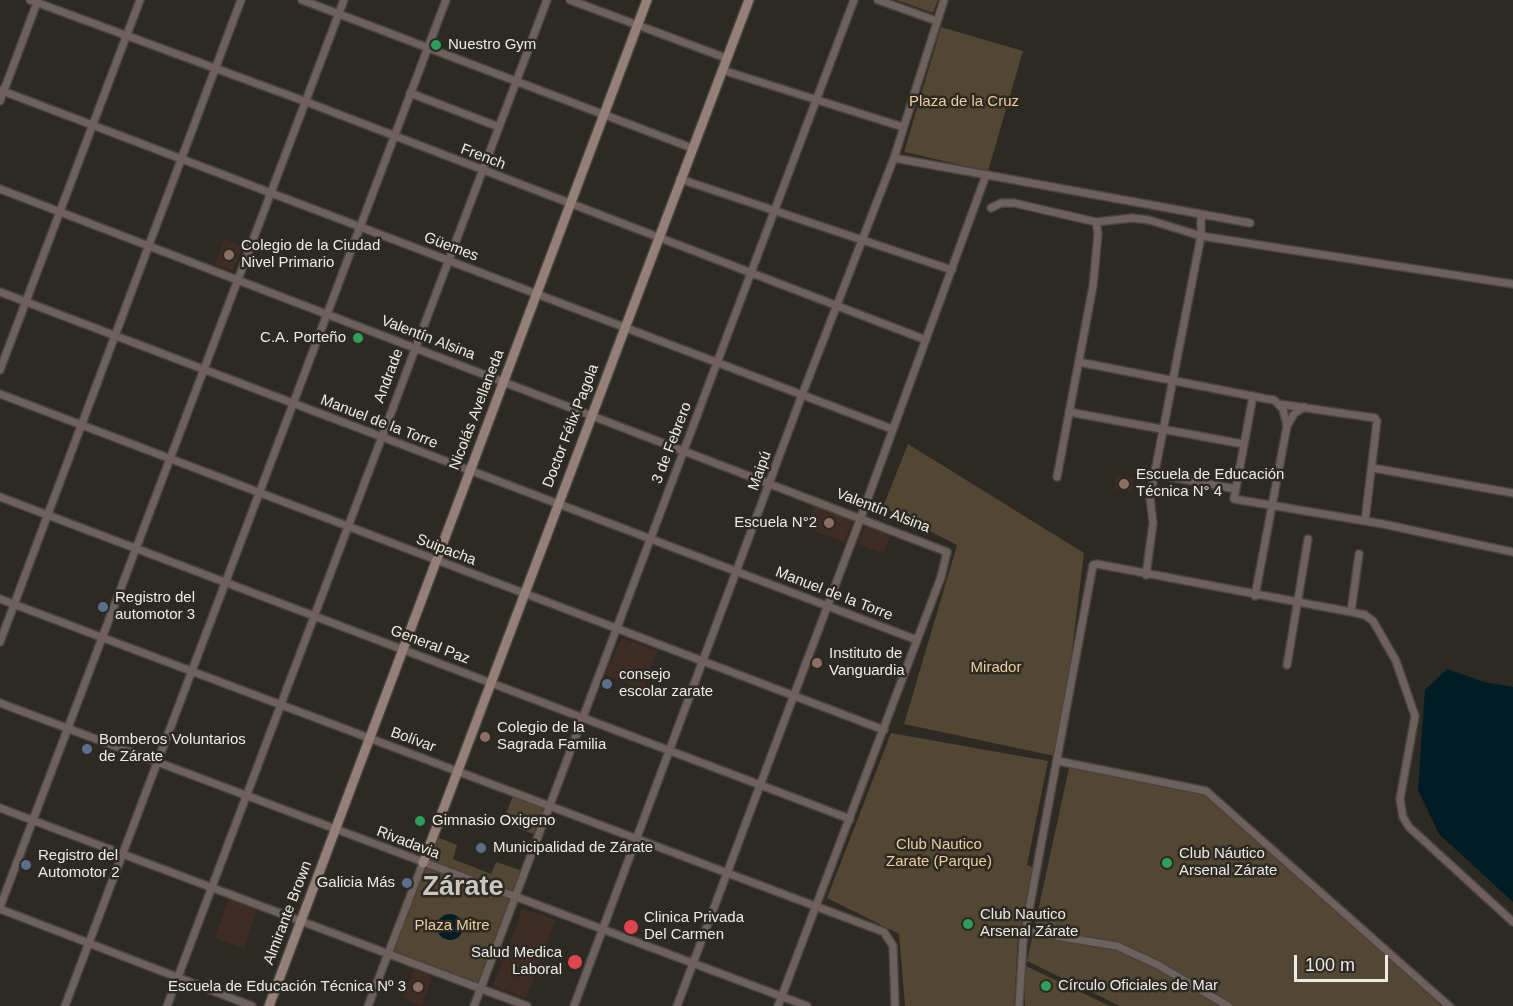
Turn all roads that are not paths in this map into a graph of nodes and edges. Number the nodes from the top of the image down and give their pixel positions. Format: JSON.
{"nodes":[{"id":1,"x":140,"y":0,"type":"edge"},
{"id":2,"x":242,"y":0,"type":"edge"},
{"id":3,"x":302,"y":0,"type":"edge"},
{"id":4,"x":344,"y":0,"type":"edge"},
{"id":5,"x":446,"y":0,"type":"edge"},
{"id":6,"x":548,"y":0,"type":"edge"},
{"id":7,"x":570,"y":0,"type":"edge"},
{"id":8,"x":647,"y":0,"type":"edge"},
{"id":9,"x":749,"y":0,"type":"edge"},
{"id":10,"x":854,"y":0,"type":"edge"},
{"id":11,"x":878,"y":0,"type":"edge"},
{"id":12,"x":944,"y":0,"type":"edge"},
{"id":13,"x":35,"y":1,"type":"edge"},
{"id":14,"x":339,"y":13,"type":"junction"},
{"id":15,"x":937,"y":21,"type":"junction"},
{"id":16,"x":638,"y":25,"type":"junction"},
{"id":17,"x":126,"y":35,"type":"junction"},
{"id":18,"x":428,"y":48,"type":"junction"},
{"id":19,"x":726,"y":58,"type":"junction"},
{"id":20,"x":216,"y":69,"type":"junction"},
{"id":21,"x":722,"y":70,"type":"junction"},
{"id":22,"x":516,"y":83,"type":"junction"},
{"id":23,"x":2,"y":91,"type":"edge"},
{"id":24,"x":410,"y":93,"type":"junction"},
{"id":25,"x":817,"y":99,"type":"junction"},
{"id":26,"x":0,"y":101,"type":"edge"},
{"id":27,"x":304,"y":102,"type":"junction"},
{"id":28,"x":603,"y":116,"type":"junction"},
{"id":29,"x":92,"y":125,"type":"junction"},
{"id":30,"x":499,"y":127,"type":"junction"},
{"id":31,"x":903,"y":128,"type":"junction"},
{"id":32,"x":393,"y":138,"type":"junction"},
{"id":33,"x":692,"y":148,"type":"junction"},
{"id":34,"x":181,"y":158,"type":"junction"},
{"id":35,"x":894,"y":158,"type":"junction"},
{"id":36,"x":482,"y":172,"type":"junction"},
{"id":37,"x":986,"y":175,"type":"junction"},
{"id":38,"x":680,"y":179,"type":"junction"},
{"id":39,"x":0,"y":189,"type":"edge"},
{"id":40,"x":270,"y":192,"type":"junction"},
{"id":41,"x":570,"y":205,"type":"junction"},
{"id":42,"x":991,"y":208,"type":"dead end"},
{"id":43,"x":774,"y":211,"type":"junction"},
{"id":44,"x":60,"y":212,"type":"junction"},
{"id":45,"x":1201,"y":215,"type":"junction"},
{"id":46,"x":1096,"y":222,"type":"junction"},
{"id":47,"x":1250,"y":223,"type":"dead end"},
{"id":48,"x":361,"y":227,"type":"junction"},
{"id":49,"x":1201,"y":236,"type":"junction"},
{"id":50,"x":658,"y":238,"type":"junction"},
{"id":51,"x":863,"y":239,"type":"junction"},
{"id":52,"x":147,"y":247,"type":"junction"},
{"id":53,"x":447,"y":260,"type":"junction"},
{"id":54,"x":952,"y":270,"type":"junction"},
{"id":55,"x":750,"y":274,"type":"junction"},
{"id":56,"x":237,"y":280,"type":"junction"},
{"id":57,"x":1513,"y":284,"type":"edge"},
{"id":58,"x":0,"y":292,"type":"edge"},
{"id":59,"x":537,"y":294,"type":"junction"},
{"id":60,"x":26,"y":302,"type":"junction"},
{"id":61,"x":836,"y":306,"type":"junction"},
{"id":62,"x":327,"y":314,"type":"junction"},
{"id":63,"x":624,"y":328,"type":"junction"},
{"id":64,"x":115,"y":336,"type":"junction"},
{"id":65,"x":926,"y":340,"type":"junction"},
{"id":66,"x":415,"y":347,"type":"junction"},
{"id":67,"x":1079,"y":362,"type":"junction"},
{"id":68,"x":717,"y":363,"type":"junction"},
{"id":69,"x":202,"y":369,"type":"junction"},
{"id":70,"x":0,"y":370,"type":"edge"},
{"id":71,"x":1172,"y":380,"type":"junction"},
{"id":72,"x":504,"y":381,"type":"junction"},
{"id":73,"x":0,"y":394,"type":"edge"},
{"id":74,"x":802,"y":395,"type":"junction"},
{"id":75,"x":1252,"y":396,"type":"junction"},
{"id":76,"x":295,"y":404,"type":"junction"},
{"id":77,"x":1279,"y":404,"type":"junction"},
{"id":78,"x":1304,"y":407,"type":"junction"},
{"id":79,"x":1069,"y":412,"type":"junction"},
{"id":80,"x":592,"y":414,"type":"junction"},
{"id":81,"x":81,"y":425,"type":"junction"},
{"id":82,"x":1287,"y":426,"type":"junction"},
{"id":83,"x":892,"y":429,"type":"junction"},
{"id":84,"x":1162,"y":431,"type":"junction"},
{"id":85,"x":381,"y":436,"type":"junction"},
{"id":86,"x":1243,"y":444,"type":"junction"},
{"id":87,"x":684,"y":450,"type":"junction"},
{"id":88,"x":169,"y":458,"type":"junction"},
{"id":89,"x":1373,"y":468,"type":"junction"},
{"id":90,"x":470,"y":471,"type":"junction"},
{"id":91,"x":1154,"y":474,"type":"junction"},
{"id":92,"x":1057,"y":477,"type":"dead end"},
{"id":93,"x":770,"y":482,"type":"junction"},
{"id":94,"x":1236,"y":489,"type":"junction"},
{"id":95,"x":1513,"y":493,"type":"edge"},
{"id":96,"x":259,"y":494,"type":"junction"},
{"id":97,"x":0,"y":497,"type":"edge"},
{"id":98,"x":558,"y":504,"type":"junction"},
{"id":99,"x":1272,"y":507,"type":"junction"},
{"id":100,"x":48,"y":515,"type":"junction"},
{"id":101,"x":861,"y":517,"type":"junction"},
{"id":102,"x":1365,"y":521,"type":"junction"},
{"id":103,"x":347,"y":527,"type":"junction"},
{"id":104,"x":650,"y":539,"type":"junction"},
{"id":105,"x":1308,"y":539,"type":"dead end"},
{"id":106,"x":135,"y":548,"type":"junction"},
{"id":107,"x":1513,"y":552,"type":"edge"},
{"id":108,"x":1359,"y":554,"type":"dead end"},
{"id":109,"x":437,"y":560,"type":"junction"},
{"id":110,"x":736,"y":572,"type":"junction"},
{"id":111,"x":1146,"y":575,"type":"junction"},
{"id":112,"x":226,"y":582,"type":"junction"},
{"id":113,"x":525,"y":594,"type":"junction"},
{"id":114,"x":1255,"y":596,"type":"junction"},
{"id":115,"x":0,"y":599,"type":"edge"},
{"id":116,"x":1298,"y":603,"type":"junction"},
{"id":117,"x":14,"y":605,"type":"junction"},
{"id":118,"x":826,"y":606,"type":"junction"},
{"id":119,"x":1351,"y":612,"type":"junction"},
{"id":120,"x":313,"y":615,"type":"junction"},
{"id":121,"x":616,"y":628,"type":"junction"},
{"id":122,"x":102,"y":638,"type":"junction"},
{"id":123,"x":917,"y":640,"type":"junction"},
{"id":124,"x":0,"y":642,"type":"edge"},
{"id":125,"x":403,"y":650,"type":"junction"},
{"id":126,"x":703,"y":662,"type":"junction"},
{"id":127,"x":1287,"y":665,"type":"dead end"},
{"id":128,"x":193,"y":672,"type":"junction"},
{"id":129,"x":491,"y":683,"type":"junction"},
{"id":130,"x":793,"y":696,"type":"junction"},
{"id":131,"x":0,"y":703,"type":"edge"},
{"id":132,"x":280,"y":706,"type":"junction"},
{"id":133,"x":582,"y":718,"type":"junction"},
{"id":134,"x":67,"y":730,"type":"junction"},
{"id":135,"x":884,"y":730,"type":"junction"},
{"id":136,"x":369,"y":738,"type":"junction"},
{"id":137,"x":670,"y":751,"type":"junction"},
{"id":138,"x":1058,"y":761,"type":"junction"},
{"id":139,"x":157,"y":763,"type":"junction"},
{"id":140,"x":458,"y":772,"type":"junction"},
{"id":141,"x":760,"y":785,"type":"junction"},
{"id":142,"x":246,"y":796,"type":"junction"},
{"id":143,"x":549,"y":806,"type":"junction"},
{"id":144,"x":0,"y":808,"type":"edge"},
{"id":145,"x":850,"y":819,"type":"junction"},
{"id":146,"x":33,"y":820,"type":"junction"},
{"id":147,"x":336,"y":830,"type":"junction"},
{"id":148,"x":636,"y":839,"type":"junction"},
{"id":149,"x":123,"y":855,"type":"junction"},
{"id":150,"x":423,"y":863,"type":"junction"},
{"id":151,"x":725,"y":873,"type":"junction"},
{"id":152,"x":212,"y":888,"type":"junction"},
{"id":153,"x":515,"y":896,"type":"junction"},
{"id":154,"x":0,"y":908,"type":"edge"},
{"id":155,"x":816,"y":908,"type":"junction"},
{"id":156,"x":301,"y":921,"type":"junction"},
{"id":157,"x":1513,"y":922,"type":"edge"},
{"id":158,"x":602,"y":930,"type":"junction"},
{"id":159,"x":1025,"y":931,"type":"junction"},
{"id":160,"x":89,"y":944,"type":"junction"},
{"id":161,"x":388,"y":955,"type":"junction"},
{"id":162,"x":693,"y":964,"type":"junction"},
{"id":163,"x":178,"y":978,"type":"junction"},
{"id":164,"x":481,"y":989,"type":"junction"},
{"id":165,"x":782,"y":998,"type":"junction"},
{"id":166,"x":65,"y":1006,"type":"edge"},
{"id":167,"x":167,"y":1006,"type":"edge"},
{"id":168,"x":252,"y":1006,"type":"edge"},
{"id":169,"x":269,"y":1006,"type":"edge"},
{"id":170,"x":368,"y":1006,"type":"edge"},
{"id":171,"x":474,"y":1006,"type":"edge"},
{"id":172,"x":527,"y":1006,"type":"edge"},
{"id":173,"x":574,"y":1006,"type":"edge"},
{"id":174,"x":677,"y":1006,"type":"edge"},
{"id":175,"x":778,"y":1006,"type":"edge"},
{"id":176,"x":807,"y":1006,"type":"edge"},
{"id":177,"x":895,"y":1006,"type":"edge"},
{"id":178,"x":1019,"y":1006,"type":"edge"},
{"id":179,"x":1228,"y":1006,"type":"edge"},
{"id":180,"x":1449,"y":1006,"type":"edge"}],
"edges":[{"from":1,"to":17,"type":"street"},
{"from":2,"to":20,"type":"street"},
{"from":3,"to":14,"type":"street"},
{"from":4,"to":14,"type":"street"},
{"from":5,"to":18,"type":"street"},
{"from":6,"to":22,"type":"street","name":"Andrade"},
{"from":7,"to":16,"type":"street"},
{"from":8,"to":16,"type":"street","name":"Nicolás Avellaneda"},
{"from":9,"to":19,"type":"street","name":"Doctor Félix Pagola"},
{"from":10,"to":25,"type":"street","name":"3 de Febrero"},
{"from":11,"to":15,"type":"street"},
{"from":12,"to":15,"type":"street","name":"Maipú"},
{"from":13,"to":17,"type":"street","name":"French"},
{"from":13,"to":23,"type":"street"},
{"from":14,"to":18,"type":"street"},
{"from":14,"to":27,"type":"street"},
{"from":15,"to":31,"type":"street","name":"Maipú"},
{"from":16,"to":19,"type":"street"},
{"from":16,"to":28,"type":"street","name":"Nicolás Avellaneda"},
{"from":17,"to":20,"type":"street","name":"French"},
{"from":17,"to":29,"type":"street"},
{"from":18,"to":22,"type":"street"},
{"from":18,"to":24,"type":"street"},
{"from":19,"to":21,"type":"street","name":"Doctor Félix Pagola"},
{"from":20,"to":27,"type":"street","name":"French"},
{"from":20,"to":34,"type":"street"},
{"from":21,"to":25,"type":"street"},
{"from":21,"to":33,"type":"street","name":"Doctor Félix Pagola"},
{"from":22,"to":28,"type":"street"},
{"from":22,"to":30,"type":"street","name":"Andrade"},
{"from":23,"to":26,"type":"street"},
{"from":23,"to":29,"type":"street","name":"Güemes"},
{"from":24,"to":30,"type":"street"},
{"from":24,"to":32,"type":"street"},
{"from":25,"to":31,"type":"street"},
{"from":25,"to":43,"type":"street","name":"3 de Febrero"},
{"from":27,"to":32,"type":"street","name":"French"},
{"from":27,"to":40,"type":"street"},
{"from":28,"to":33,"type":"street"},
{"from":28,"to":41,"type":"street","name":"Nicolás Avellaneda"},
{"from":29,"to":34,"type":"street","name":"Güemes"},
{"from":29,"to":44,"type":"street"},
{"from":30,"to":36,"type":"street","name":"Andrade"},
{"from":31,"to":35,"type":"street","name":"Maipú"},
{"from":32,"to":36,"type":"street","name":"French"},
{"from":32,"to":48,"type":"street"},
{"from":33,"to":38,"type":"street","name":"Doctor Félix Pagola"},
{"from":34,"to":40,"type":"street","name":"Güemes"},
{"from":34,"to":52,"type":"street"},
{"from":35,"to":37,"type":"street"},
{"from":35,"to":51,"type":"street","name":"Maipú"},
{"from":36,"to":41,"type":"street","name":"French"},
{"from":36,"to":53,"type":"street","name":"Andrade"},
{"from":37,"to":45,"type":"street"},
{"from":37,"to":54,"type":"street"},
{"from":38,"to":43,"type":"street"},
{"from":38,"to":50,"type":"street","name":"Doctor Félix Pagola"},
{"from":39,"to":44,"type":"street","name":"Valentín Alsina"},
{"from":40,"to":48,"type":"street","name":"Güemes"},
{"from":40,"to":56,"type":"street"},
{"from":41,"to":50,"type":"street","name":"French"},
{"from":41,"to":59,"type":"street","name":"Nicolás Avellaneda"},
{"from":42,"to":46,"type":"street"},
{"from":43,"to":51,"type":"street"},
{"from":43,"to":55,"type":"street","name":"3 de Febrero"},
{"from":44,"to":52,"type":"street","name":"Valentín Alsina"},
{"from":44,"to":60,"type":"street"},
{"from":45,"to":47,"type":"street"},
{"from":45,"to":49,"type":"street"},
{"from":46,"to":49,"type":"street"},
{"from":46,"to":67,"type":"street"},
{"from":48,"to":53,"type":"street","name":"Güemes"},
{"from":48,"to":62,"type":"street"},
{"from":49,"to":57,"type":"street"},
{"from":49,"to":71,"type":"street"},
{"from":50,"to":55,"type":"street","name":"French"},
{"from":50,"to":63,"type":"street","name":"Doctor Félix Pagola"},
{"from":51,"to":54,"type":"street"},
{"from":51,"to":61,"type":"street","name":"Maipú"},
{"from":52,"to":56,"type":"street","name":"Valentín Alsina"},
{"from":52,"to":64,"type":"street"},
{"from":53,"to":59,"type":"street","name":"Güemes"},
{"from":53,"to":66,"type":"street","name":"Andrade"},
{"from":54,"to":65,"type":"street"},
{"from":55,"to":61,"type":"street","name":"French"},
{"from":55,"to":68,"type":"street","name":"3 de Febrero"},
{"from":56,"to":62,"type":"street","name":"Valentín Alsina"},
{"from":56,"to":69,"type":"street"},
{"from":58,"to":60,"type":"street","name":"Manuel de la Torre"},
{"from":59,"to":63,"type":"street","name":"Güemes"},
{"from":59,"to":72,"type":"street","name":"Nicolás Avellaneda"},
{"from":60,"to":64,"type":"street","name":"Manuel de la Torre"},
{"from":60,"to":70,"type":"street"},
{"from":61,"to":65,"type":"street","name":"French"},
{"from":61,"to":74,"type":"street","name":"Maipú"},
{"from":62,"to":66,"type":"street","name":"Valentín Alsina"},
{"from":62,"to":76,"type":"street"},
{"from":63,"to":68,"type":"street","name":"Güemes"},
{"from":63,"to":80,"type":"street","name":"Doctor Félix Pagola"},
{"from":64,"to":69,"type":"street","name":"Manuel de la Torre"},
{"from":64,"to":81,"type":"street"},
{"from":65,"to":83,"type":"street"},
{"from":66,"to":72,"type":"street","name":"Valentín Alsina"},
{"from":66,"to":85,"type":"street","name":"Andrade"},
{"from":67,"to":71,"type":"street"},
{"from":67,"to":79,"type":"street"},
{"from":68,"to":74,"type":"street","name":"Güemes"},
{"from":68,"to":87,"type":"street","name":"3 de Febrero"},
{"from":69,"to":76,"type":"street","name":"Manuel de la Torre"},
{"from":69,"to":88,"type":"street"},
{"from":71,"to":75,"type":"street"},
{"from":71,"to":84,"type":"street"},
{"from":72,"to":80,"type":"street","name":"Valentín Alsina"},
{"from":72,"to":90,"type":"street","name":"Nicolás Avellaneda"},
{"from":73,"to":81,"type":"street","name":"Suipacha"},
{"from":74,"to":83,"type":"street","name":"Güemes"},
{"from":74,"to":93,"type":"street","name":"Maipú"},
{"from":75,"to":77,"type":"street"},
{"from":75,"to":86,"type":"street"},
{"from":76,"to":85,"type":"street","name":"Manuel de la Torre"},
{"from":76,"to":96,"type":"street"},
{"from":77,"to":78,"type":"street"},
{"from":77,"to":82,"type":"street"},
{"from":78,"to":82,"type":"street"},
{"from":78,"to":89,"type":"street"},
{"from":79,"to":84,"type":"street"},
{"from":79,"to":92,"type":"street"},
{"from":80,"to":87,"type":"street","name":"Valentín Alsina"},
{"from":80,"to":98,"type":"street","name":"Doctor Félix Pagola"},
{"from":81,"to":88,"type":"street","name":"Suipacha"},
{"from":81,"to":100,"type":"street"},
{"from":82,"to":99,"type":"street"},
{"from":83,"to":101,"type":"street"},
{"from":84,"to":86,"type":"street"},
{"from":84,"to":91,"type":"street"},
{"from":85,"to":90,"type":"street","name":"Manuel de la Torre"},
{"from":85,"to":103,"type":"street","name":"Andrade"},
{"from":86,"to":94,"type":"street"},
{"from":87,"to":93,"type":"street","name":"Valentín Alsina"},
{"from":87,"to":104,"type":"street","name":"3 de Febrero"},
{"from":88,"to":96,"type":"street","name":"Suipacha"},
{"from":88,"to":106,"type":"street"},
{"from":89,"to":95,"type":"street"},
{"from":89,"to":102,"type":"street"},
{"from":90,"to":98,"type":"street","name":"Manuel de la Torre"},
{"from":90,"to":109,"type":"street","name":"Nicolás Avellaneda"},
{"from":91,"to":94,"type":"street"},
{"from":91,"to":111,"type":"street"},
{"from":93,"to":101,"type":"street","name":"Valentín Alsina"},
{"from":93,"to":110,"type":"street","name":"Maipú"},
{"from":94,"to":99,"type":"street"},
{"from":96,"to":103,"type":"street","name":"Suipacha"},
{"from":96,"to":112,"type":"street"},
{"from":97,"to":100,"type":"street","name":"General Paz"},
{"from":98,"to":104,"type":"street","name":"Manuel de la Torre"},
{"from":98,"to":113,"type":"street","name":"Doctor Félix Pagola"},
{"from":99,"to":102,"type":"street"},
{"from":99,"to":114,"type":"street"},
{"from":100,"to":106,"type":"street","name":"General Paz"},
{"from":100,"to":117,"type":"street"},
{"from":101,"to":118,"type":"street"},
{"from":101,"to":123,"type":"street","name":"Valentín Alsina"},
{"from":102,"to":107,"type":"street"},
{"from":103,"to":109,"type":"street","name":"Suipacha"},
{"from":103,"to":120,"type":"street","name":"Andrade"},
{"from":104,"to":110,"type":"street","name":"Manuel de la Torre"},
{"from":104,"to":121,"type":"street","name":"3 de Febrero"},
{"from":105,"to":116,"type":"street"},
{"from":106,"to":112,"type":"street","name":"General Paz"},
{"from":106,"to":122,"type":"street"},
{"from":108,"to":119,"type":"street"},
{"from":109,"to":113,"type":"street","name":"Suipacha"},
{"from":109,"to":125,"type":"street","name":"Nicolás Avellaneda"},
{"from":110,"to":118,"type":"street","name":"Manuel de la Torre"},
{"from":110,"to":126,"type":"street","name":"Maipú"},
{"from":111,"to":114,"type":"street"},
{"from":111,"to":138,"type":"street"},
{"from":112,"to":120,"type":"street","name":"General Paz"},
{"from":112,"to":128,"type":"street"},
{"from":113,"to":121,"type":"street","name":"Suipacha"},
{"from":113,"to":129,"type":"street","name":"Doctor Félix Pagola"},
{"from":114,"to":116,"type":"street"},
{"from":115,"to":117,"type":"street","name":"Bolívar"},
{"from":116,"to":119,"type":"street"},
{"from":116,"to":127,"type":"street"},
{"from":117,"to":122,"type":"street","name":"Bolívar"},
{"from":117,"to":124,"type":"street"},
{"from":118,"to":123,"type":"street","name":"Manuel de la Torre"},
{"from":118,"to":130,"type":"street"},
{"from":119,"to":157,"type":"street"},
{"from":120,"to":125,"type":"street","name":"General Paz"},
{"from":120,"to":132,"type":"street","name":"Andrade"},
{"from":121,"to":126,"type":"street","name":"Suipacha"},
{"from":121,"to":133,"type":"street","name":"3 de Febrero"},
{"from":122,"to":128,"type":"street","name":"Bolívar"},
{"from":122,"to":134,"type":"street"},
{"from":123,"to":135,"type":"street"},
{"from":125,"to":129,"type":"street","name":"General Paz"},
{"from":125,"to":136,"type":"street","name":"Nicolás Avellaneda"},
{"from":126,"to":130,"type":"street","name":"Suipacha"},
{"from":126,"to":137,"type":"street","name":"Maipú"},
{"from":128,"to":132,"type":"street","name":"Bolívar"},
{"from":128,"to":139,"type":"street"},
{"from":129,"to":133,"type":"street","name":"General Paz"},
{"from":129,"to":140,"type":"street","name":"Doctor Félix Pagola"},
{"from":130,"to":135,"type":"street","name":"Suipacha"},
{"from":130,"to":141,"type":"street"},
{"from":131,"to":134,"type":"street","name":"Rivadavia"},
{"from":132,"to":136,"type":"street","name":"Bolívar"},
{"from":132,"to":142,"type":"street","name":"Andrade"},
{"from":133,"to":137,"type":"street","name":"General Paz"},
{"from":133,"to":143,"type":"street","name":"3 de Febrero"},
{"from":134,"to":139,"type":"street","name":"Rivadavia"},
{"from":134,"to":146,"type":"street"},
{"from":135,"to":145,"type":"street"},
{"from":136,"to":140,"type":"street","name":"Bolívar"},
{"from":136,"to":147,"type":"street","name":"Nicolás Avellaneda"},
{"from":137,"to":141,"type":"street","name":"General Paz"},
{"from":137,"to":148,"type":"street","name":"Maipú"},
{"from":138,"to":159,"type":"street"},
{"from":138,"to":180,"type":"street"},
{"from":139,"to":142,"type":"street","name":"Rivadavia"},
{"from":139,"to":149,"type":"street"},
{"from":140,"to":143,"type":"street","name":"Bolívar"},
{"from":140,"to":150,"type":"street","name":"Doctor Félix Pagola"},
{"from":141,"to":145,"type":"street","name":"General Paz"},
{"from":141,"to":151,"type":"street"},
{"from":142,"to":147,"type":"street","name":"Rivadavia"},
{"from":142,"to":152,"type":"street","name":"Andrade"},
{"from":143,"to":148,"type":"street","name":"Bolívar"},
{"from":143,"to":153,"type":"street","name":"3 de Febrero"},
{"from":144,"to":146,"type":"street"},
{"from":145,"to":155,"type":"street"},
{"from":146,"to":149,"type":"street"},
{"from":146,"to":154,"type":"street"},
{"from":147,"to":150,"type":"street","name":"Rivadavia"},
{"from":147,"to":156,"type":"street","name":"Almirante Brown"},
{"from":148,"to":151,"type":"street","name":"Bolívar"},
{"from":148,"to":158,"type":"street","name":"Maipú"},
{"from":149,"to":152,"type":"street"},
{"from":149,"to":160,"type":"street"},
{"from":150,"to":153,"type":"street","name":"Rivadavia"},
{"from":150,"to":161,"type":"street"},
{"from":151,"to":155,"type":"street","name":"Bolívar"},
{"from":151,"to":162,"type":"street"},
{"from":152,"to":156,"type":"street"},
{"from":152,"to":163,"type":"street","name":"Andrade"},
{"from":153,"to":158,"type":"street","name":"Rivadavia"},
{"from":153,"to":164,"type":"street","name":"3 de Febrero"},
{"from":154,"to":160,"type":"street"},
{"from":155,"to":165,"type":"street"},
{"from":155,"to":177,"type":"street","name":"Bolívar"},
{"from":156,"to":161,"type":"street"},
{"from":156,"to":169,"type":"street","name":"Almirante Brown"},
{"from":158,"to":162,"type":"street","name":"Rivadavia"},
{"from":158,"to":173,"type":"street","name":"Maipú"},
{"from":159,"to":178,"type":"street"},
{"from":159,"to":179,"type":"street"},
{"from":160,"to":163,"type":"street"},
{"from":160,"to":166,"type":"street"},
{"from":161,"to":164,"type":"street"},
{"from":161,"to":170,"type":"street"},
{"from":162,"to":165,"type":"street","name":"Rivadavia"},
{"from":162,"to":174,"type":"street"},
{"from":163,"to":167,"type":"street","name":"Andrade"},
{"from":163,"to":168,"type":"street"},
{"from":164,"to":171,"type":"street","name":"3 de Febrero"},
{"from":164,"to":172,"type":"street"},
{"from":165,"to":175,"type":"street"},
{"from":165,"to":176,"type":"street","name":"Rivadavia"}]}
